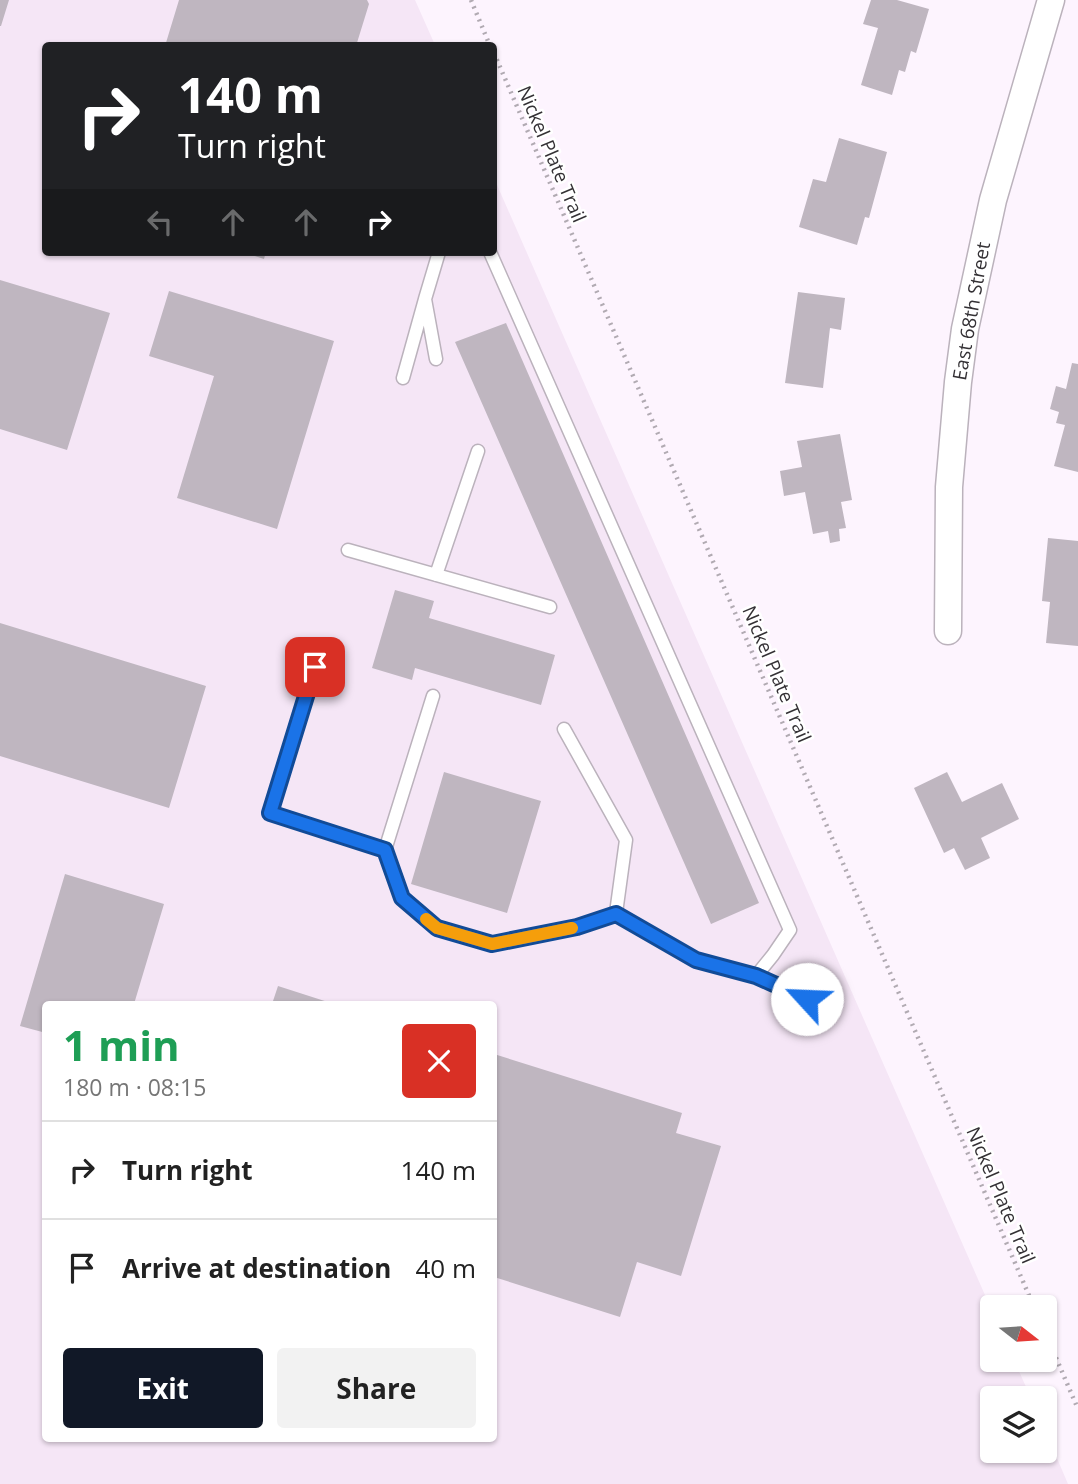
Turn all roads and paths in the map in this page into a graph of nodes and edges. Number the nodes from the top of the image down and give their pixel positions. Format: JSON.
{"nodes":[{"id":1,"x":471,"y":0,"type":"edge"},
{"id":2,"x":1051,"y":0,"type":"edge"},
{"id":3,"x":489,"y":42,"type":"edge"},
{"id":4,"x":497,"y":59,"type":"edge"},
{"id":5,"x":438,"y":256,"type":"edge"},
{"id":6,"x":492,"y":256,"type":"edge"},
{"id":7,"x":425,"y":299,"type":"junction"},
{"id":8,"x":436,"y":359,"type":"dead end"},
{"id":9,"x":403,"y":378,"type":"dead end"},
{"id":10,"x":478,"y":451,"type":"dead end"},
{"id":11,"x":348,"y":550,"type":"dead end"},
{"id":12,"x":436,"y":575,"type":"junction"},
{"id":13,"x":550,"y":607,"type":"dead end"},
{"id":14,"x":948,"y":631,"type":"dead end"},
{"id":15,"x":315,"y":667,"type":"dead end"},
{"id":16,"x":433,"y":696,"type":"dead end"},
{"id":17,"x":564,"y":729,"type":"dead end"},
{"id":18,"x":385,"y":850,"type":"junction"},
{"id":19,"x":616,"y":914,"type":"junction"},
{"id":20,"x":756,"y":976,"type":"junction"},
{"id":21,"x":807,"y":999,"type":"dead end"},
{"id":22,"x":1029,"y":1295,"type":"edge"},
{"id":23,"x":1057,"y":1360,"type":"edge"},
{"id":24,"x":1078,"y":1409,"type":"edge"}],
"edges":[{"from":1,"to":3,"type":"path"},
{"from":2,"to":14,"type":"street","name":"East 68th Street"},
{"from":4,"to":22,"type":"path","name":"Nickel Plate Trail"},
{"from":5,"to":7,"type":"lane"},
{"from":6,"to":20,"type":"lane"},
{"from":7,"to":8,"type":"lane"},
{"from":7,"to":9,"type":"lane"},
{"from":10,"to":12,"type":"lane"},
{"from":11,"to":12,"type":"lane"},
{"from":12,"to":13,"type":"lane"},
{"from":15,"to":18,"type":"lane"},
{"from":16,"to":18,"type":"lane"},
{"from":17,"to":19,"type":"lane"},
{"from":18,"to":19,"type":"lane"},
{"from":19,"to":20,"type":"lane"},
{"from":20,"to":21,"type":"lane"},
{"from":23,"to":24,"type":"path"}]}
